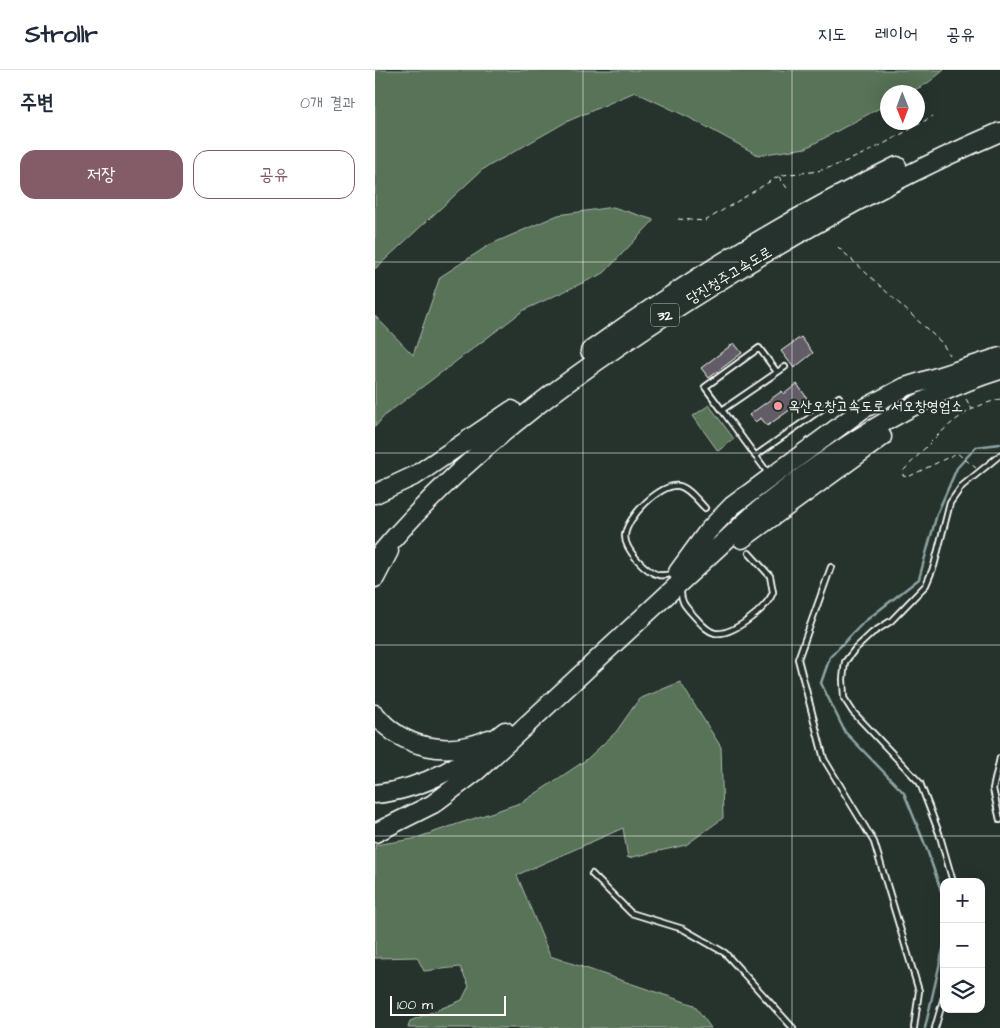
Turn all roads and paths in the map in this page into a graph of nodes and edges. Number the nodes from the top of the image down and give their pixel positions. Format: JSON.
{"nodes":[{"id":1,"x":933,"y":116,"type":"dead end"},
{"id":2,"x":1000,"y":120,"type":"edge"},
{"id":3,"x":1000,"y":132,"type":"edge"},
{"id":4,"x":779,"y":176,"type":"junction"},
{"id":5,"x":787,"y":188,"type":"dead end"},
{"id":6,"x":678,"y":219,"type":"dead end"},
{"id":7,"x":838,"y":246,"type":"dead end"},
{"id":8,"x":950,"y":355,"type":"dead end"},
{"id":9,"x":1000,"y":357,"type":"edge"},
{"id":10,"x":785,"y":366,"type":"dead end"},
{"id":11,"x":1000,"y":371,"type":"edge"},
{"id":12,"x":777,"y":372,"type":"junction"},
{"id":13,"x":839,"y":397,"type":"dead end"},
{"id":14,"x":966,"y":399,"type":"dead end"},
{"id":15,"x":1000,"y":399,"type":"edge"},
{"id":16,"x":972,"y":409,"type":"junction"},
{"id":17,"x":512,"y":410,"type":"junction"},
{"id":18,"x":722,"y":410,"type":"junction"},
{"id":19,"x":1000,"y":455,"type":"edge"},
{"id":20,"x":755,"y":456,"type":"junction"},
{"id":21,"x":980,"y":471,"type":"junction"},
{"id":22,"x":770,"y":476,"type":"junction"},
{"id":23,"x":375,"y":494,"type":"edge"},
{"id":24,"x":705,"y":508,"type":"dead end"},
{"id":25,"x":402,"y":529,"type":"junction"},
{"id":26,"x":375,"y":541,"type":"edge"},
{"id":27,"x":749,"y":553,"type":"dead end"},
{"id":28,"x":375,"y":560,"type":"edge"},
{"id":29,"x":831,"y":566,"type":"dead end"},
{"id":30,"x":680,"y":577,"type":"junction"},
{"id":31,"x":375,"y":578,"type":"edge"},
{"id":32,"x":375,"y":714,"type":"edge"},
{"id":33,"x":515,"y":723,"type":"junction"},
{"id":34,"x":497,"y":753,"type":"junction"},
{"id":35,"x":1000,"y":758,"type":"edge"},
{"id":36,"x":375,"y":794,"type":"edge"},
{"id":37,"x":375,"y":801,"type":"edge"},
{"id":38,"x":1000,"y":820,"type":"edge"},
{"id":39,"x":375,"y":833,"type":"edge"},
{"id":40,"x":592,"y":874,"type":"dead end"},
{"id":41,"x":952,"y":878,"type":"edge"},
{"id":42,"x":940,"y":1011,"type":"edge"},
{"id":43,"x":793,"y":1028,"type":"edge"},
{"id":44,"x":914,"y":1028,"type":"edge"},
{"id":45,"x":935,"y":1028,"type":"edge"}],
"edges":[{"from":1,"to":4,"type":"path"},
{"from":2,"to":17,"type":"highway","name":"당진청주고속도로","number":"32"},
{"from":3,"to":25,"type":"highway","name":"당진청주고속도로","number":"32"},
{"from":4,"to":5,"type":"path"},
{"from":4,"to":6,"type":"path"},
{"from":7,"to":8,"type":"path"},
{"from":9,"to":22,"type":"highway"},
{"from":9,"to":30,"type":"highway"},
{"from":10,"to":12,"type":"lane"},
{"from":11,"to":30,"type":"highway"},
{"from":12,"to":18,"type":"lane"},
{"from":12,"to":18,"type":"lane"},
{"from":13,"to":20,"type":"lane"},
{"from":14,"to":16,"type":"path"},
{"from":15,"to":16,"type":"path"},
{"from":16,"to":21,"type":"path"},
{"from":17,"to":23,"type":"highway"},
{"from":17,"to":26,"type":"highway","name":"당진청주고속도로","number":"32"},
{"from":18,"to":20,"type":"lane"},
{"from":19,"to":21,"type":"lane"},
{"from":20,"to":22,"type":"lane"},
{"from":21,"to":41,"type":"lane"},
{"from":22,"to":30,"type":"highway"},
{"from":24,"to":30,"type":"lane"},
{"from":25,"to":28,"type":"highway","name":"당진청주고속도로","number":"32"},
{"from":25,"to":31,"type":"highway"},
{"from":27,"to":30,"type":"lane"},
{"from":29,"to":44,"type":"lane"},
{"from":30,"to":33,"type":"highway"},
{"from":30,"to":34,"type":"highway"},
{"from":32,"to":33,"type":"highway"},
{"from":33,"to":36,"type":"highway"},
{"from":34,"to":37,"type":"highway"},
{"from":34,"to":39,"type":"highway"},
{"from":35,"to":38,"type":"lane"},
{"from":40,"to":43,"type":"lane"},
{"from":42,"to":45,"type":"lane"}]}
